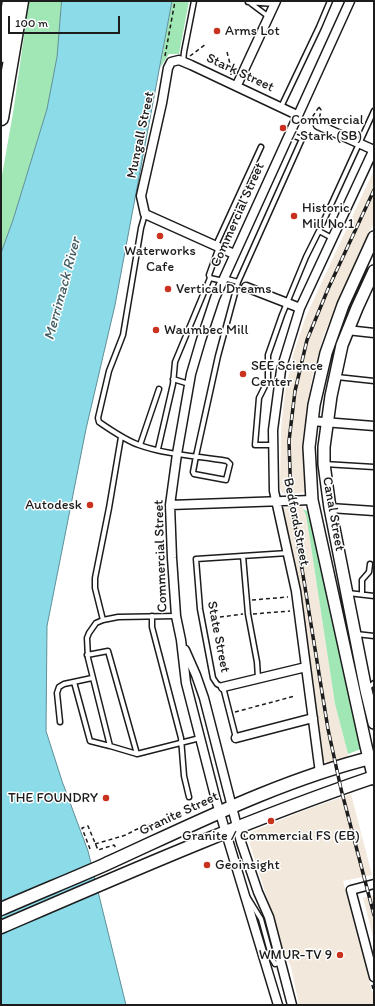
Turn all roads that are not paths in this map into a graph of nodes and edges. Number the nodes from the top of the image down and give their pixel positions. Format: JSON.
{"nodes":[{"id":1,"x":10,"y":1,"type":"edge"},
{"id":2,"x":21,"y":1,"type":"edge"},
{"id":3,"x":194,"y":1,"type":"edge"},
{"id":4,"x":330,"y":1,"type":"edge"},
{"id":5,"x":350,"y":1,"type":"edge"},
{"id":6,"x":276,"y":2,"type":"edge"},
{"id":7,"x":269,"y":17,"type":"junction"},
{"id":8,"x":1,"y":55,"type":"edge"},
{"id":9,"x":184,"y":61,"type":"junction"},
{"id":10,"x":171,"y":62,"type":"joint"},
{"id":11,"x":234,"y":84,"type":"junction"},
{"id":12,"x":281,"y":107,"type":"junction"},
{"id":13,"x":374,"y":111,"type":"edge"},
{"id":14,"x":297,"y":115,"type":"junction"},
{"id":15,"x":1,"y":118,"type":"edge"},
{"id":16,"x":318,"y":125,"type":"road end"},
{"id":17,"x":289,"y":134,"type":"junction"},
{"id":18,"x":360,"y":144,"type":"junction"},
{"id":19,"x":261,"y":147,"type":"dead end"},
{"id":20,"x":374,"y":150,"type":"edge"},
{"id":21,"x":145,"y":214,"type":"junction"},
{"id":22,"x":319,"y":231,"type":"junction"},
{"id":23,"x":374,"y":237,"type":"edge"},
{"id":24,"x":332,"y":238,"type":"junction"},
{"id":25,"x":217,"y":246,"type":"junction"},
{"id":26,"x":234,"y":254,"type":"junction"},
{"id":27,"x":374,"y":271,"type":"edge"},
{"id":28,"x":210,"y":278,"type":"junction"},
{"id":29,"x":223,"y":280,"type":"junction"},
{"id":30,"x":238,"y":282,"type":"junction"},
{"id":31,"x":246,"y":287,"type":"dead end"},
{"id":32,"x":287,"y":302,"type":"junction"},
{"id":33,"x":300,"y":308,"type":"junction"},
{"id":34,"x":347,"y":330,"type":"junction"},
{"id":35,"x":374,"y":333,"type":"edge"},
{"id":36,"x":334,"y":377,"type":"junction"},
{"id":37,"x":173,"y":379,"type":"junction"},
{"id":38,"x":374,"y":381,"type":"edge"},
{"id":39,"x":189,"y":384,"type":"junction"},
{"id":40,"x":159,"y":389,"type":"dead end"},
{"id":41,"x":311,"y":421,"type":"junction"},
{"id":42,"x":327,"y":422,"type":"junction"},
{"id":43,"x":374,"y":426,"type":"edge"},
{"id":44,"x":121,"y":437,"type":"junction"},
{"id":45,"x":140,"y":445,"type":"junction"},
{"id":46,"x":272,"y":445,"type":"junction"},
{"id":47,"x":158,"y":449,"type":"junction"},
{"id":48,"x":177,"y":454,"type":"junction"},
{"id":49,"x":196,"y":456,"type":"junction"},
{"id":50,"x":324,"y":464,"type":"junction"},
{"id":51,"x":374,"y":467,"type":"edge"},
{"id":52,"x":312,"y":500,"type":"junction"},
{"id":53,"x":275,"y":501,"type":"junction"},
{"id":54,"x":170,"y":505,"type":"junction"},
{"id":55,"x":330,"y":508,"type":"junction"},
{"id":56,"x":374,"y":511,"type":"edge"},
{"id":57,"x":288,"y":553,"type":"junction"},
{"id":58,"x":243,"y":556,"type":"junction"},
{"id":59,"x":370,"y":564,"type":"dead end"},
{"id":60,"x":348,"y":593,"type":"junction"},
{"id":61,"x":362,"y":594,"type":"junction"},
{"id":62,"x":374,"y":596,"type":"edge"},
{"id":63,"x":152,"y":616,"type":"junction"},
{"id":64,"x":176,"y":616,"type":"junction"},
{"id":65,"x":103,"y":620,"type":"junction"},
{"id":66,"x":355,"y":634,"type":"junction"},
{"id":67,"x":374,"y":636,"type":"edge"},
{"id":68,"x":181,"y":640,"type":"junction"},
{"id":69,"x":88,"y":655,"type":"junction"},
{"id":70,"x":306,"y":667,"type":"junction"},
{"id":71,"x":92,"y":678,"type":"junction"},
{"id":72,"x":258,"y":678,"type":"junction"},
{"id":73,"x":74,"y":682,"type":"junction"},
{"id":74,"x":370,"y":686,"type":"edge"},
{"id":75,"x":223,"y":687,"type":"junction"},
{"id":76,"x":313,"y":718,"type":"junction"},
{"id":77,"x":60,"y":722,"type":"dead end"},
{"id":78,"x":374,"y":723,"type":"edge"},
{"id":79,"x":200,"y":738,"type":"junction"},
{"id":80,"x":236,"y":738,"type":"joint"},
{"id":81,"x":181,"y":742,"type":"junction"},
{"id":82,"x":110,"y":746,"type":"junction"},
{"id":83,"x":136,"y":754,"type":"junction"},
{"id":84,"x":371,"y":758,"type":"edge"},
{"id":85,"x":320,"y":773,"type":"junction"},
{"id":86,"x":374,"y":778,"type":"edge"},
{"id":87,"x":190,"y":797,"type":"dead end"},
{"id":88,"x":232,"y":806,"type":"junction"},
{"id":89,"x":219,"y":812,"type":"junction"},
{"id":90,"x":237,"y":827,"type":"junction"},
{"id":91,"x":225,"y":832,"type":"junction"},
{"id":92,"x":374,"y":884,"type":"edge"},
{"id":93,"x":242,"y":889,"type":"junction"},
{"id":94,"x":1,"y":909,"type":"edge"},
{"id":95,"x":1,"y":927,"type":"edge"},
{"id":96,"x":282,"y":962,"type":"junction"},
{"id":97,"x":374,"y":977,"type":"edge"},
{"id":98,"x":278,"y":1005,"type":"edge"},
{"id":99,"x":292,"y":1005,"type":"edge"}],
"edges":[{"from":1,"to":8,"type":"highway"},
{"from":2,"to":15,"type":"highway"},
{"from":3,"to":9,"type":"lane"},
{"from":4,"to":12,"type":"lane"},
{"from":5,"to":14,"type":"street","name":"Commercial Street"},
{"from":6,"to":7,"type":"street"},
{"from":6,"to":7,"type":"lane"},
{"from":7,"to":11,"type":"street"},
{"from":9,"to":10,"type":"street","name":"Stark Street"},
{"from":9,"to":11,"type":"street","name":"Stark Street"},
{"from":10,"to":21,"type":"street","name":"Mungall Street"},
{"from":11,"to":12,"type":"street","name":"Stark Street"},
{"from":12,"to":14,"type":"street","name":"Stark Street"},
{"from":13,"to":18,"type":"lane"},
{"from":14,"to":17,"type":"street","name":"Commercial Street"},
{"from":16,"to":18,"type":"street"},
{"from":17,"to":26,"type":"street","name":"Commercial Street"},
{"from":17,"to":30,"type":"lane"},
{"from":18,"to":20,"type":"street"},
{"from":18,"to":22,"type":"lane"},
{"from":19,"to":25,"type":"lane"},
{"from":20,"to":24,"type":"street","name":"Bedford Street"},
{"from":21,"to":25,"type":"street"},
{"from":21,"to":44,"type":"lane"},
{"from":22,"to":24,"type":"lane"},
{"from":22,"to":32,"type":"lane"},
{"from":23,"to":41,"type":"street","name":"Canal Street"},
{"from":24,"to":33,"type":"street","name":"Bedford Street"},
{"from":25,"to":26,"type":"street"},
{"from":25,"to":28,"type":"lane"},
{"from":26,"to":29,"type":"street","name":"Commercial Street"},
{"from":27,"to":34,"type":"street","name":"Canal Street"},
{"from":28,"to":29,"type":"lane"},
{"from":28,"to":37,"type":"lane"},
{"from":29,"to":30,"type":"lane"},
{"from":29,"to":39,"type":"street","name":"Commercial Street"},
{"from":30,"to":49,"type":"lane"},
{"from":31,"to":32,"type":"street"},
{"from":32,"to":33,"type":"street"},
{"from":32,"to":46,"type":"lane"},
{"from":33,"to":46,"type":"street","name":"Bedford Street"},
{"from":34,"to":35,"type":"street"},
{"from":34,"to":36,"type":"street","name":"Canal Street"},
{"from":36,"to":38,"type":"lane"},
{"from":36,"to":42,"type":"street","name":"Canal Street"},
{"from":37,"to":39,"type":"lane"},
{"from":37,"to":47,"type":"lane"},
{"from":39,"to":48,"type":"street","name":"Commercial Street"},
{"from":40,"to":45,"type":"lane"},
{"from":41,"to":42,"type":"street"},
{"from":41,"to":52,"type":"street","name":"Canal Street"},
{"from":42,"to":43,"type":"street"},
{"from":42,"to":50,"type":"street","name":"Canal Street"},
{"from":44,"to":45,"type":"lane"},
{"from":44,"to":65,"type":"lane"},
{"from":45,"to":47,"type":"lane"},
{"from":46,"to":53,"type":"street","name":"Bedford Street"},
{"from":47,"to":48,"type":"lane"},
{"from":48,"to":49,"type":"lane"},
{"from":48,"to":54,"type":"street","name":"Commercial Street"},
{"from":49,"to":49,"type":"lane"},
{"from":50,"to":51,"type":"lane"},
{"from":50,"to":55,"type":"street","name":"Canal Street"},
{"from":52,"to":53,"type":"street"},
{"from":52,"to":84,"type":"street","name":"Canal Street"},
{"from":53,"to":54,"type":"street"},
{"from":53,"to":57,"type":"street","name":"Bedford Street"},
{"from":54,"to":64,"type":"street","name":"Commercial Street"},
{"from":55,"to":56,"type":"street"},
{"from":55,"to":60,"type":"street","name":"Canal Street"},
{"from":57,"to":58,"type":"lane"},
{"from":57,"to":70,"type":"street","name":"Bedford Street"},
{"from":58,"to":72,"type":"lane"},
{"from":58,"to":75,"type":"lane","name":"State Street"},
{"from":59,"to":61,"type":"lane"},
{"from":60,"to":61,"type":"lane"},
{"from":60,"to":66,"type":"street","name":"Canal Street"},
{"from":61,"to":62,"type":"lane"},
{"from":63,"to":64,"type":"lane"},
{"from":63,"to":65,"type":"lane"},
{"from":63,"to":81,"type":"lane"},
{"from":64,"to":68,"type":"street","name":"Commercial Street"},
{"from":65,"to":69,"type":"lane"},
{"from":66,"to":67,"type":"lane"},
{"from":66,"to":74,"type":"street","name":"Canal Street"},
{"from":68,"to":79,"type":"street","name":"Commercial Street"},
{"from":68,"to":88,"type":"street","name":"Commercial Street"},
{"from":69,"to":71,"type":"lane"},
{"from":69,"to":83,"type":"lane"},
{"from":70,"to":72,"type":"street"},
{"from":70,"to":76,"type":"street","name":"Bedford Street"},
{"from":71,"to":73,"type":"lane"},
{"from":71,"to":82,"type":"lane"},
{"from":72,"to":75,"type":"street"},
{"from":73,"to":77,"type":"lane"},
{"from":73,"to":82,"type":"lane"},
{"from":74,"to":78,"type":"street","name":"Canal Street"},
{"from":75,"to":80,"type":"lane","name":"State Street"},
{"from":76,"to":80,"type":"street"},
{"from":76,"to":85,"type":"street","name":"Bedford Street"},
{"from":79,"to":81,"type":"lane"},
{"from":79,"to":89,"type":"street","name":"Commercial Street"},
{"from":81,"to":83,"type":"lane"},
{"from":81,"to":87,"type":"lane"},
{"from":82,"to":83,"type":"lane"},
{"from":84,"to":85,"type":"main road","name":"Granite Street"},
{"from":84,"to":86,"type":"street","name":"Canal Street"},
{"from":85,"to":88,"type":"main road","name":"Granite Street"},
{"from":86,"to":90,"type":"main road"},
{"from":88,"to":89,"type":"main road","name":"Granite Street"},
{"from":88,"to":90,"type":"street","name":"Commercial Street"},
{"from":89,"to":91,"type":"street","name":"Commercial Street"},
{"from":89,"to":94,"type":"main road","name":"Granite Street"},
{"from":90,"to":91,"type":"main road"},
{"from":90,"to":96,"type":"street","name":"Commercial Street"},
{"from":91,"to":93,"type":"street","name":"Commercial Street"},
{"from":91,"to":95,"type":"main road"},
{"from":92,"to":97,"type":"street"},
{"from":93,"to":96,"type":"lane"},
{"from":93,"to":98,"type":"street","name":"Commercial Street"},
{"from":96,"to":99,"type":"street","name":"Commercial Street"}]}
